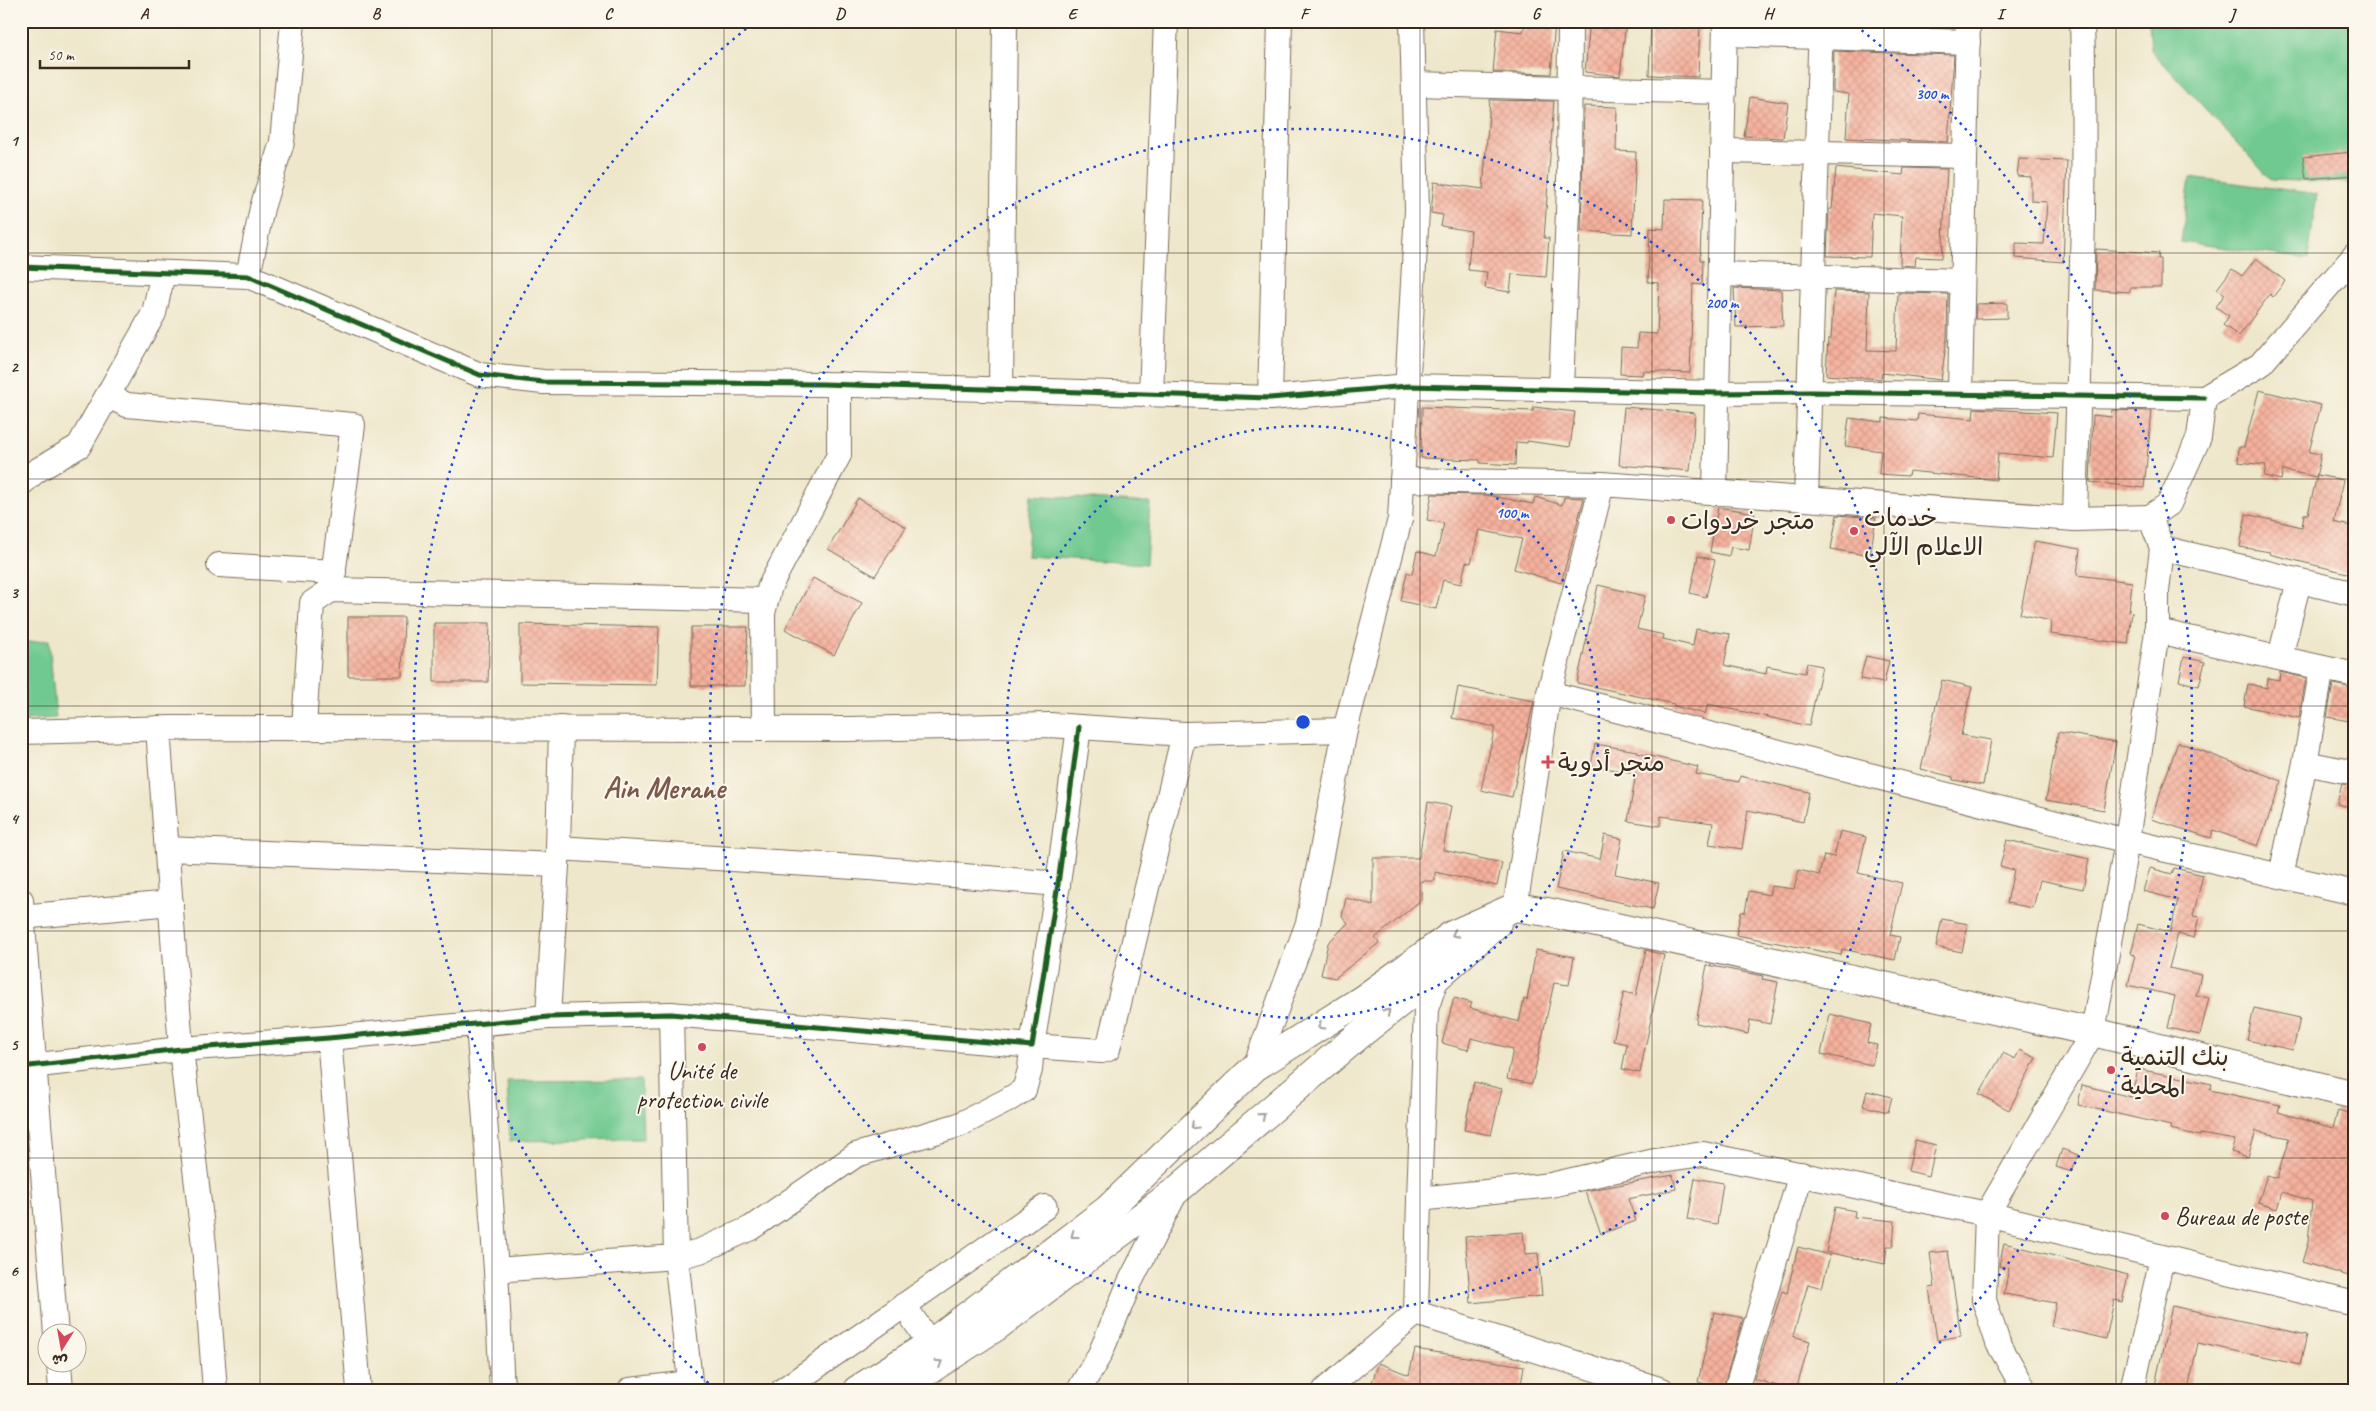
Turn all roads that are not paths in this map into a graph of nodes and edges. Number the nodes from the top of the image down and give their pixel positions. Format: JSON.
{"nodes":[{"id":1,"x":292,"y":21,"type":"edge"},
{"id":2,"x":1005,"y":21,"type":"edge"},
{"id":3,"x":1166,"y":21,"type":"edge"},
{"id":4,"x":1280,"y":21,"type":"edge"},
{"id":5,"x":1412,"y":21,"type":"edge"},
{"id":6,"x":1570,"y":21,"type":"edge"},
{"id":7,"x":2082,"y":21,"type":"edge"},
{"id":8,"x":1725,"y":28,"type":"edge"},
{"id":9,"x":1820,"y":29,"type":"edge"},
{"id":10,"x":1968,"y":32,"type":"edge"},
{"id":11,"x":1414,"y":84,"type":"junction"},
{"id":12,"x":1570,"y":88,"type":"junction"},
{"id":13,"x":1724,"y":92,"type":"junction"},
{"id":14,"x":1722,"y":151,"type":"junction"},
{"id":15,"x":1817,"y":153,"type":"junction"},
{"id":16,"x":1965,"y":156,"type":"junction"},
{"id":17,"x":2355,"y":255,"type":"edge"},
{"id":18,"x":21,"y":268,"type":"edge"},
{"id":19,"x":163,"y":273,"type":"junction"},
{"id":20,"x":1720,"y":274,"type":"junction"},
{"id":21,"x":248,"y":276,"type":"junction"},
{"id":22,"x":1814,"y":277,"type":"junction"},
{"id":23,"x":1962,"y":281,"type":"junction"},
{"id":24,"x":839,"y":384,"type":"junction"},
{"id":25,"x":1408,"y":386,"type":"junction"},
{"id":26,"x":1561,"y":388,"type":"junction"},
{"id":27,"x":1001,"y":390,"type":"junction"},
{"id":28,"x":1811,"y":392,"type":"junction"},
{"id":29,"x":1717,"y":393,"type":"junction"},
{"id":30,"x":1151,"y":394,"type":"junction"},
{"id":31,"x":1960,"y":394,"type":"junction"},
{"id":32,"x":2078,"y":395,"type":"junction"},
{"id":33,"x":108,"y":396,"type":"junction"},
{"id":34,"x":1270,"y":398,"type":"junction"},
{"id":35,"x":2204,"y":398,"type":"junction"},
{"id":36,"x":1402,"y":480,"type":"junction"},
{"id":37,"x":21,"y":484,"type":"edge"},
{"id":38,"x":1602,"y":484,"type":"junction"},
{"id":39,"x":1715,"y":493,"type":"junction"},
{"id":40,"x":1806,"y":499,"type":"junction"},
{"id":41,"x":2150,"y":517,"type":"junction"},
{"id":42,"x":2075,"y":519,"type":"junction"},
{"id":43,"x":2162,"y":548,"type":"junction"},
{"id":44,"x":219,"y":565,"type":"dead end"},
{"id":45,"x":333,"y":581,"type":"junction"},
{"id":46,"x":2299,"y":581,"type":"junction"},
{"id":47,"x":2355,"y":594,"type":"edge"},
{"id":48,"x":766,"y":600,"type":"junction"},
{"id":49,"x":2157,"y":631,"type":"junction"},
{"id":50,"x":2280,"y":657,"type":"junction"},
{"id":51,"x":2322,"y":668,"type":"junction"},
{"id":52,"x":2355,"y":675,"type":"edge"},
{"id":53,"x":1550,"y":693,"type":"junction"},
{"id":54,"x":304,"y":727,"type":"junction"},
{"id":55,"x":1079,"y":727,"type":"junction"},
{"id":56,"x":158,"y":728,"type":"junction"},
{"id":57,"x":560,"y":728,"type":"junction"},
{"id":58,"x":764,"y":729,"type":"junction"},
{"id":59,"x":1346,"y":730,"type":"junction"},
{"id":60,"x":21,"y":732,"type":"edge"},
{"id":61,"x":1184,"y":734,"type":"junction"},
{"id":62,"x":2305,"y":763,"type":"junction"},
{"id":63,"x":2355,"y":773,"type":"edge"},
{"id":64,"x":2128,"y":841,"type":"junction"},
{"id":65,"x":167,"y":849,"type":"junction"},
{"id":66,"x":558,"y":857,"type":"junction"},
{"id":67,"x":2281,"y":876,"type":"junction"},
{"id":68,"x":1058,"y":884,"type":"junction"},
{"id":69,"x":2355,"y":893,"type":"edge"},
{"id":70,"x":171,"y":903,"type":"junction"},
{"id":71,"x":1515,"y":907,"type":"junction"},
{"id":72,"x":22,"y":911,"type":"edge"},
{"id":73,"x":1437,"y":977,"type":"junction"},
{"id":74,"x":671,"y":1014,"type":"junction"},
{"id":75,"x":548,"y":1016,"type":"junction"},
{"id":76,"x":478,"y":1024,"type":"junction"},
{"id":77,"x":2093,"y":1032,"type":"junction"},
{"id":78,"x":328,"y":1038,"type":"junction"},
{"id":79,"x":1032,"y":1046,"type":"junction"},
{"id":80,"x":182,"y":1050,"type":"junction"},
{"id":81,"x":28,"y":1066,"type":"edge"},
{"id":82,"x":1255,"y":1067,"type":"junction"},
{"id":83,"x":2355,"y":1094,"type":"edge"},
{"id":84,"x":1801,"y":1174,"type":"junction"},
{"id":85,"x":1177,"y":1190,"type":"junction"},
{"id":86,"x":1419,"y":1199,"type":"junction"},
{"id":87,"x":1045,"y":1207,"type":"dead end"},
{"id":88,"x":1987,"y":1214,"type":"junction"},
{"id":89,"x":676,"y":1257,"type":"junction"},
{"id":90,"x":2162,"y":1258,"type":"junction"},
{"id":91,"x":496,"y":1270,"type":"junction"},
{"id":92,"x":2355,"y":1304,"type":"edge"},
{"id":93,"x":904,"y":1305,"type":"junction"},
{"id":94,"x":1416,"y":1313,"type":"junction"},
{"id":95,"x":55,"y":1324,"type":"edge"},
{"id":96,"x":930,"y":1344,"type":"junction"},
{"id":97,"x":60,"y":1374,"type":"edge"},
{"id":98,"x":690,"y":1386,"type":"edge"},
{"id":99,"x":61,"y":1390,"type":"edge"},
{"id":100,"x":215,"y":1390,"type":"edge"},
{"id":101,"x":359,"y":1390,"type":"edge"},
{"id":102,"x":502,"y":1390,"type":"edge"},
{"id":103,"x":630,"y":1390,"type":"edge"},
{"id":104,"x":783,"y":1390,"type":"edge"},
{"id":105,"x":857,"y":1390,"type":"edge"},
{"id":106,"x":898,"y":1390,"type":"edge"},
{"id":107,"x":1079,"y":1390,"type":"edge"},
{"id":108,"x":1325,"y":1390,"type":"edge"},
{"id":109,"x":1662,"y":1390,"type":"edge"},
{"id":110,"x":1736,"y":1390,"type":"edge"},
{"id":111,"x":2025,"y":1390,"type":"edge"},
{"id":112,"x":2132,"y":1390,"type":"edge"}],
"edges":[{"from":1,"to":21,"type":"street"},
{"from":2,"to":27,"type":"street"},
{"from":3,"to":30,"type":"street"},
{"from":4,"to":34,"type":"street"},
{"from":5,"to":11,"type":"street"},
{"from":6,"to":12,"type":"street"},
{"from":7,"to":32,"type":"street"},
{"from":8,"to":9,"type":"street"},
{"from":8,"to":13,"type":"street"},
{"from":9,"to":10,"type":"street"},
{"from":9,"to":15,"type":"street"},
{"from":10,"to":16,"type":"street"},
{"from":11,"to":12,"type":"street"},
{"from":11,"to":25,"type":"street"},
{"from":12,"to":13,"type":"street"},
{"from":12,"to":26,"type":"street"},
{"from":13,"to":14,"type":"street"},
{"from":14,"to":15,"type":"street"},
{"from":14,"to":20,"type":"street"},
{"from":15,"to":16,"type":"street"},
{"from":15,"to":22,"type":"street"},
{"from":16,"to":23,"type":"street"},
{"from":17,"to":35,"type":"street"},
{"from":18,"to":19,"type":"street"},
{"from":19,"to":21,"type":"street"},
{"from":19,"to":33,"type":"street"},
{"from":20,"to":22,"type":"street"},
{"from":20,"to":29,"type":"street"},
{"from":21,"to":24,"type":"street"},
{"from":22,"to":23,"type":"street"},
{"from":22,"to":28,"type":"street"},
{"from":23,"to":31,"type":"street"},
{"from":24,"to":27,"type":"street"},
{"from":24,"to":48,"type":"street"},
{"from":25,"to":26,"type":"street"},
{"from":25,"to":34,"type":"street"},
{"from":25,"to":36,"type":"street"},
{"from":26,"to":29,"type":"street"},
{"from":27,"to":30,"type":"street"},
{"from":28,"to":29,"type":"street"},
{"from":28,"to":31,"type":"street"},
{"from":28,"to":40,"type":"street"},
{"from":29,"to":39,"type":"street"},
{"from":30,"to":34,"type":"street"},
{"from":31,"to":32,"type":"street"},
{"from":32,"to":35,"type":"street"},
{"from":32,"to":42,"type":"street"},
{"from":33,"to":37,"type":"street"},
{"from":33,"to":45,"type":"street"},
{"from":35,"to":41,"type":"street"},
{"from":36,"to":38,"type":"street"},
{"from":36,"to":59,"type":"street"},
{"from":38,"to":39,"type":"street"},
{"from":38,"to":53,"type":"street"},
{"from":39,"to":40,"type":"street"},
{"from":40,"to":42,"type":"street"},
{"from":41,"to":42,"type":"street"},
{"from":41,"to":43,"type":"street"},
{"from":43,"to":46,"type":"street"},
{"from":43,"to":49,"type":"street"},
{"from":44,"to":45,"type":"street"},
{"from":45,"to":48,"type":"street"},
{"from":45,"to":54,"type":"street"},
{"from":46,"to":47,"type":"street"},
{"from":46,"to":50,"type":"street"},
{"from":48,"to":58,"type":"street"},
{"from":49,"to":50,"type":"street"},
{"from":49,"to":64,"type":"street"},
{"from":50,"to":51,"type":"street"},
{"from":51,"to":52,"type":"street"},
{"from":51,"to":62,"type":"street"},
{"from":53,"to":64,"type":"street"},
{"from":53,"to":71,"type":"street"},
{"from":54,"to":56,"type":"street"},
{"from":54,"to":57,"type":"street"},
{"from":55,"to":58,"type":"street"},
{"from":55,"to":61,"type":"street"},
{"from":55,"to":68,"type":"street"},
{"from":56,"to":60,"type":"street"},
{"from":56,"to":65,"type":"street"},
{"from":57,"to":58,"type":"street"},
{"from":57,"to":66,"type":"street"},
{"from":59,"to":61,"type":"street"},
{"from":59,"to":82,"type":"street"},
{"from":61,"to":79,"type":"street"},
{"from":62,"to":63,"type":"street"},
{"from":62,"to":67,"type":"street"},
{"from":64,"to":67,"type":"street"},
{"from":64,"to":77,"type":"street"},
{"from":65,"to":66,"type":"street"},
{"from":65,"to":70,"type":"street"},
{"from":66,"to":68,"type":"street"},
{"from":66,"to":75,"type":"street"},
{"from":67,"to":69,"type":"street"},
{"from":68,"to":79,"type":"street"},
{"from":70,"to":72,"type":"street"},
{"from":70,"to":80,"type":"street"},
{"from":71,"to":73,"type":"main road"},
{"from":71,"to":77,"type":"main road"},
{"from":71,"to":82,"type":"main road","one_way":true},
{"from":72,"to":81,"type":"street"},
{"from":85,"to":73,"type":"main road","one_way":true},
{"from":73,"to":86,"type":"street"},
{"from":74,"to":75,"type":"street"},
{"from":74,"to":79,"type":"street"},
{"from":74,"to":89,"type":"street"},
{"from":75,"to":76,"type":"street"},
{"from":76,"to":78,"type":"street"},
{"from":76,"to":91,"type":"street"},
{"from":77,"to":83,"type":"main road"},
{"from":77,"to":88,"type":"street"},
{"from":78,"to":80,"type":"street"},
{"from":78,"to":101,"type":"street"},
{"from":79,"to":89,"type":"street"},
{"from":80,"to":81,"type":"street"},
{"from":80,"to":100,"type":"street"},
{"from":81,"to":95,"type":"street"},
{"from":82,"to":96,"type":"main road","one_way":true},
{"from":84,"to":86,"type":"street"},
{"from":84,"to":88,"type":"street"},
{"from":84,"to":110,"type":"street"},
{"from":106,"to":85,"type":"main road","one_way":true},
{"from":85,"to":107,"type":"street"},
{"from":86,"to":94,"type":"street"},
{"from":87,"to":93,"type":"street"},
{"from":88,"to":90,"type":"street"},
{"from":88,"to":111,"type":"street"},
{"from":89,"to":91,"type":"street"},
{"from":89,"to":98,"type":"street"},
{"from":90,"to":92,"type":"street"},
{"from":90,"to":112,"type":"street"},
{"from":91,"to":102,"type":"street"},
{"from":93,"to":96,"type":"street"},
{"from":93,"to":104,"type":"street"},
{"from":94,"to":108,"type":"street"},
{"from":94,"to":109,"type":"street"},
{"from":96,"to":105,"type":"main road"},
{"from":97,"to":99,"type":"street"},
{"from":98,"to":103,"type":"street"}]}
